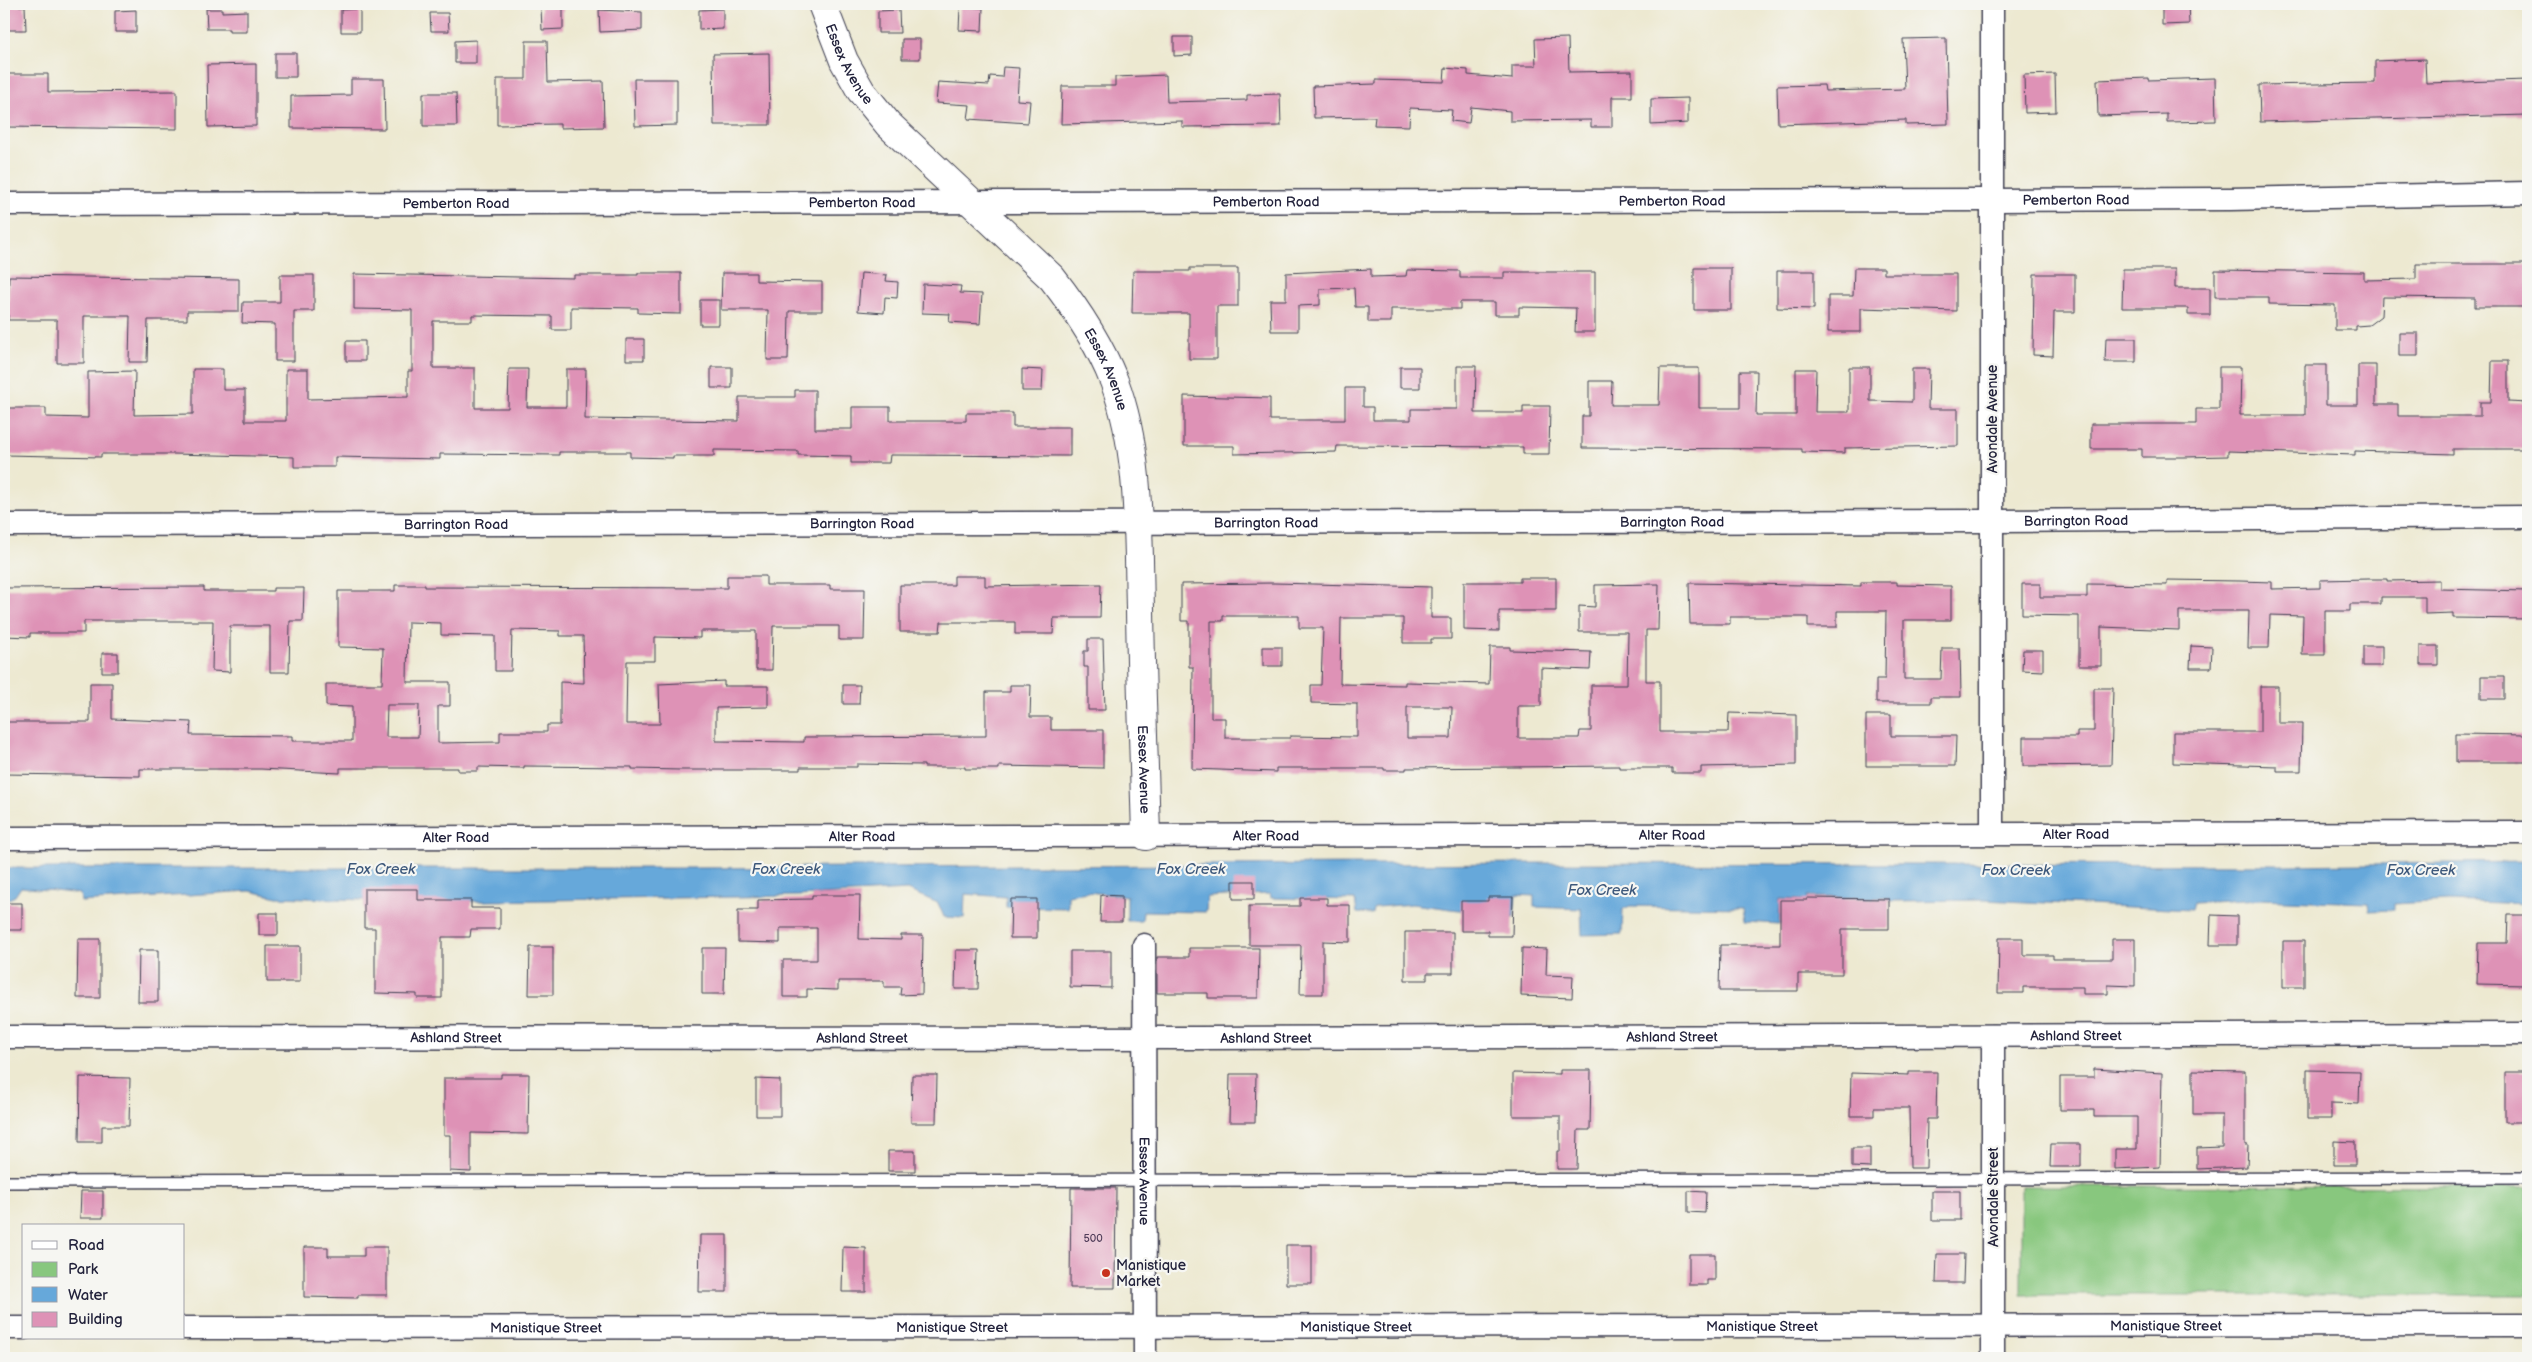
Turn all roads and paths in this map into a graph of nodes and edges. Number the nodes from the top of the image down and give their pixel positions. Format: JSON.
{"nodes":[{"id":1,"x":822,"y":4,"type":"edge"},
{"id":2,"x":1992,"y":4,"type":"edge"},
{"id":3,"x":2528,"y":193,"type":"edge"},
{"id":4,"x":1992,"y":200,"type":"junction"},
{"id":5,"x":972,"y":202,"type":"junction"},
{"id":6,"x":4,"y":204,"type":"edge"},
{"id":7,"x":2528,"y":517,"type":"edge"},
{"id":8,"x":1992,"y":521,"type":"junction"},
{"id":9,"x":1137,"y":523,"type":"junction"},
{"id":10,"x":4,"y":525,"type":"edge"},
{"id":11,"x":2528,"y":833,"type":"edge"},
{"id":12,"x":1992,"y":834,"type":"junction"},
{"id":13,"x":1146,"y":836,"type":"junction"},
{"id":14,"x":4,"y":838,"type":"edge"},
{"id":15,"x":1144,"y":945,"type":"dead end"},
{"id":16,"x":2528,"y":1034,"type":"edge"},
{"id":17,"x":1993,"y":1036,"type":"junction"},
{"id":18,"x":4,"y":1037,"type":"edge"},
{"id":19,"x":1144,"y":1037,"type":"junction"},
{"id":20,"x":2528,"y":1178,"type":"edge"},
{"id":21,"x":1993,"y":1179,"type":"junction"},
{"id":22,"x":1144,"y":1181,"type":"junction"},
{"id":23,"x":4,"y":1182,"type":"edge"},
{"id":24,"x":2528,"y":1325,"type":"edge"},
{"id":25,"x":1992,"y":1326,"type":"junction"},
{"id":26,"x":4,"y":1328,"type":"edge"},
{"id":27,"x":22,"y":1328,"type":"edge"},
{"id":28,"x":185,"y":1328,"type":"edge"},
{"id":29,"x":1145,"y":1328,"type":"junction"},
{"id":30,"x":1145,"y":1358,"type":"edge"},
{"id":31,"x":1992,"y":1358,"type":"edge"}],
"edges":[{"from":1,"to":5,"type":"street","name":"Essex Avenue"},
{"from":2,"to":4,"type":"street","name":"Avondale Avenue"},
{"from":3,"to":4,"type":"street","name":"Pemberton Road"},
{"from":4,"to":5,"type":"street","name":"Pemberton Road"},
{"from":4,"to":8,"type":"street","name":"Avondale Avenue"},
{"from":5,"to":6,"type":"street","name":"Pemberton Road"},
{"from":5,"to":9,"type":"street","name":"Essex Avenue"},
{"from":7,"to":8,"type":"street","name":"Barrington Road"},
{"from":8,"to":9,"type":"street","name":"Barrington Road"},
{"from":8,"to":12,"type":"street","name":"Avondale Avenue"},
{"from":9,"to":10,"type":"street","name":"Barrington Road"},
{"from":9,"to":13,"type":"street","name":"Essex Avenue"},
{"from":11,"to":12,"type":"street","name":"Alter Road"},
{"from":12,"to":13,"type":"street","name":"Alter Road"},
{"from":13,"to":14,"type":"street","name":"Alter Road"},
{"from":15,"to":19,"type":"street","name":"Essex Avenue"},
{"from":16,"to":17,"type":"street","name":"Ashland Street"},
{"from":17,"to":19,"type":"street","name":"Ashland Street"},
{"from":17,"to":21,"type":"street","name":"Avondale Street"},
{"from":18,"to":19,"type":"street","name":"Ashland Street"},
{"from":19,"to":22,"type":"street","name":"Essex Avenue"},
{"from":20,"to":21,"type":"lane"},
{"from":21,"to":22,"type":"lane"},
{"from":21,"to":25,"type":"street","name":"Avondale Street"},
{"from":22,"to":23,"type":"lane"},
{"from":22,"to":29,"type":"street","name":"Essex Avenue"},
{"from":24,"to":25,"type":"street","name":"Manistique Street"},
{"from":25,"to":29,"type":"street","name":"Manistique Street"},
{"from":25,"to":31,"type":"street","name":"Avondale Street"},
{"from":26,"to":27,"type":"street"},
{"from":28,"to":29,"type":"street","name":"Manistique Street"},
{"from":29,"to":30,"type":"street","name":"Essex Avenue"}]}
